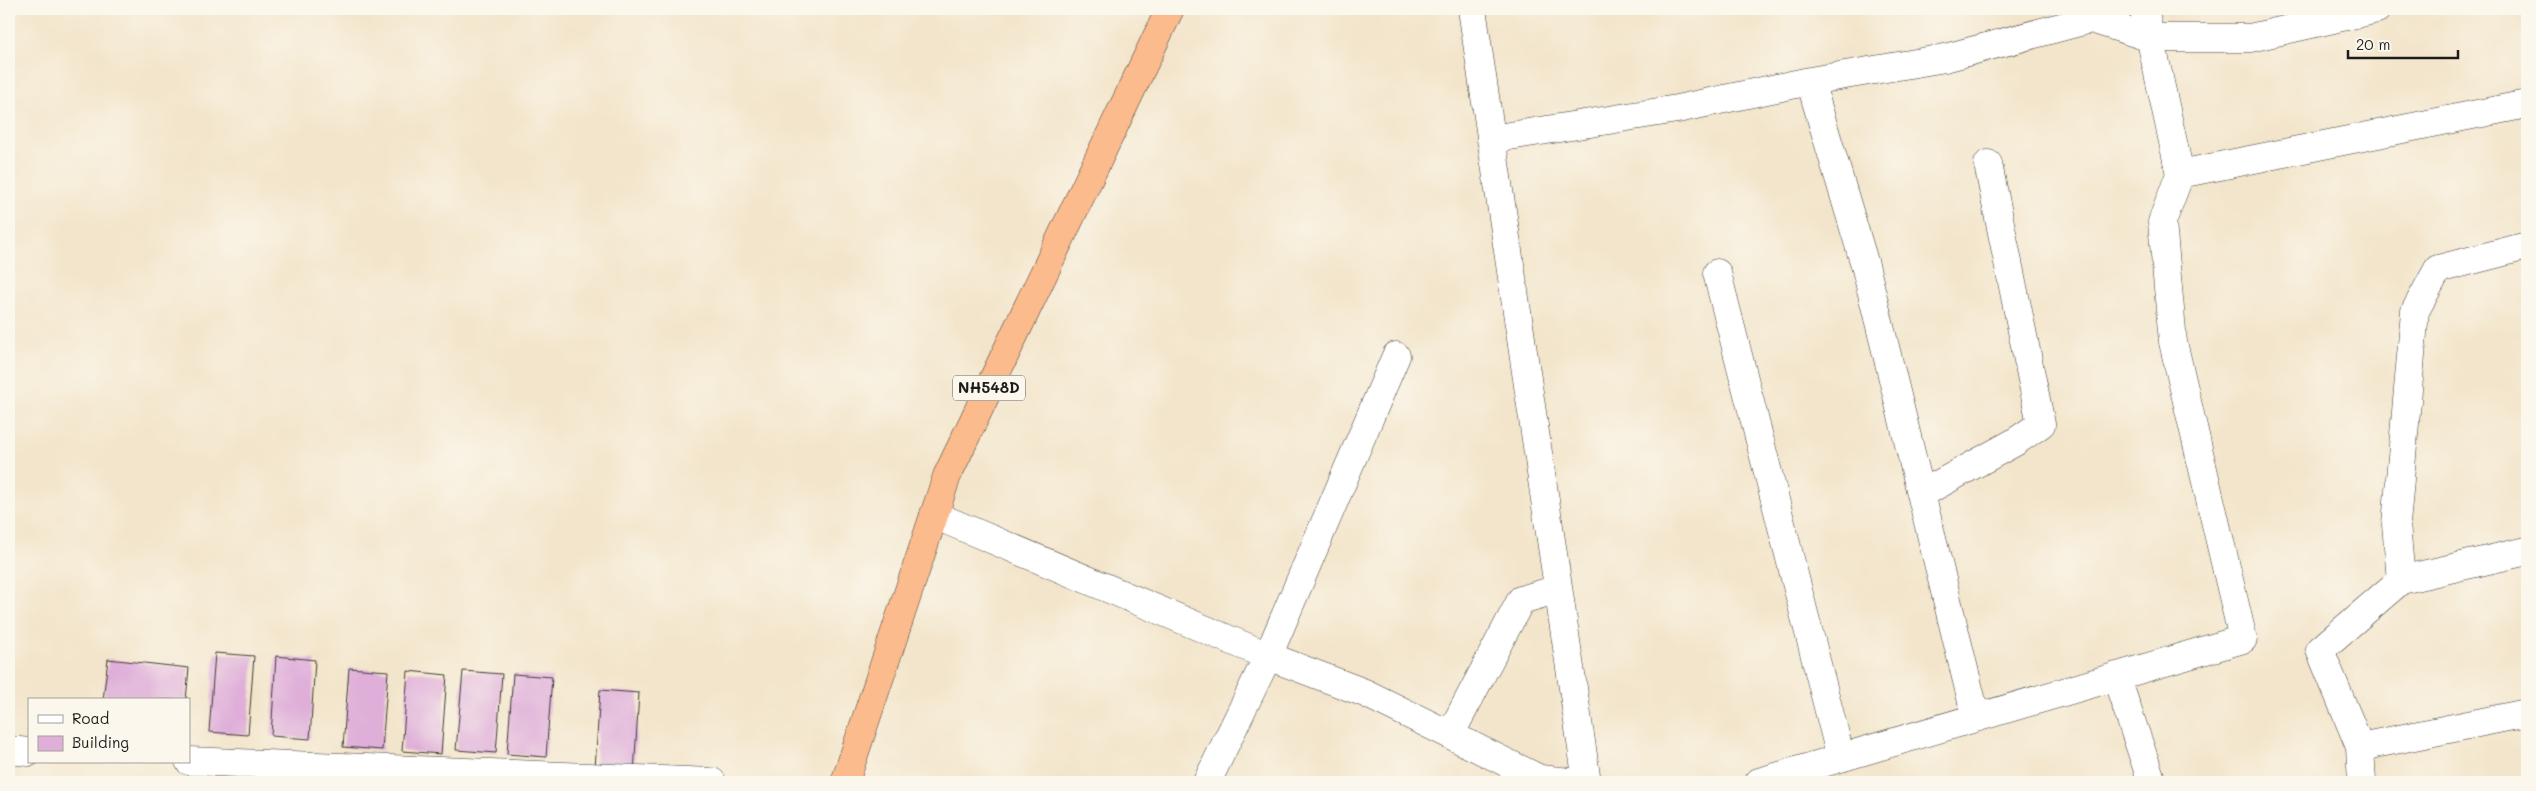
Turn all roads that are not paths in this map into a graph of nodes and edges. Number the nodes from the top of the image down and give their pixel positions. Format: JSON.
{"nodes":[{"id":1,"x":1170,"y":9,"type":"edge"},
{"id":2,"x":1472,"y":9,"type":"edge"},
{"id":3,"x":2144,"y":9,"type":"edge"},
{"id":4,"x":2377,"y":9,"type":"edge"},
{"id":5,"x":2151,"y":38,"type":"junction"},
{"id":6,"x":1810,"y":81,"type":"junction"},
{"id":7,"x":2527,"y":104,"type":"edge"},
{"id":8,"x":1491,"y":140,"type":"junction"},
{"id":9,"x":1988,"y":164,"type":"dead end"},
{"id":10,"x":2180,"y":174,"type":"junction"},
{"id":11,"x":2527,"y":246,"type":"edge"},
{"id":12,"x":1717,"y":273,"type":"dead end"},
{"id":13,"x":1396,"y":356,"type":"dead end"},
{"id":14,"x":1921,"y":494,"type":"junction"},
{"id":15,"x":934,"y":516,"type":"junction"},
{"id":16,"x":2527,"y":552,"type":"edge"},
{"id":17,"x":2401,"y":580,"type":"junction"},
{"id":18,"x":1558,"y":589,"type":"junction"},
{"id":19,"x":1268,"y":656,"type":"junction"},
{"id":20,"x":2116,"y":676,"type":"junction"},
{"id":21,"x":2527,"y":712,"type":"edge"},
{"id":22,"x":1976,"y":718,"type":"junction"},
{"id":23,"x":1451,"y":733,"type":"junction"},
{"id":24,"x":2360,"y":747,"type":"junction"},
{"id":25,"x":9,"y":750,"type":"edge"},
{"id":26,"x":28,"y":752,"type":"edge"},
{"id":27,"x":1841,"y":758,"type":"junction"},
{"id":28,"x":190,"y":761,"type":"edge"},
{"id":29,"x":712,"y":782,"type":"edge"},
{"id":30,"x":844,"y":782,"type":"edge"},
{"id":31,"x":1207,"y":782,"type":"edge"},
{"id":32,"x":1570,"y":782,"type":"edge"},
{"id":33,"x":1587,"y":782,"type":"edge"},
{"id":34,"x":1759,"y":782,"type":"edge"},
{"id":35,"x":2152,"y":782,"type":"edge"},
{"id":36,"x":2362,"y":782,"type":"edge"}],
"edges":[{"from":1,"to":15,"type":"highway","number":"NH548D"},
{"from":2,"to":8,"type":"street"},
{"from":3,"to":5,"type":"street"},
{"from":4,"to":5,"type":"street"},
{"from":5,"to":6,"type":"street"},
{"from":5,"to":10,"type":"street"},
{"from":6,"to":8,"type":"street"},
{"from":6,"to":14,"type":"street"},
{"from":7,"to":10,"type":"street"},
{"from":8,"to":18,"type":"street"},
{"from":9,"to":14,"type":"street"},
{"from":10,"to":20,"type":"street"},
{"from":11,"to":17,"type":"street"},
{"from":12,"to":27,"type":"street"},
{"from":13,"to":19,"type":"street"},
{"from":14,"to":22,"type":"street"},
{"from":15,"to":19,"type":"street"},
{"from":15,"to":30,"type":"highway","number":"NH548D"},
{"from":16,"to":17,"type":"street"},
{"from":17,"to":24,"type":"street"},
{"from":18,"to":23,"type":"street"},
{"from":18,"to":33,"type":"street"},
{"from":19,"to":23,"type":"street"},
{"from":19,"to":31,"type":"street"},
{"from":20,"to":22,"type":"street"},
{"from":20,"to":35,"type":"street"},
{"from":21,"to":24,"type":"street"},
{"from":22,"to":27,"type":"street"},
{"from":23,"to":32,"type":"street"},
{"from":24,"to":36,"type":"street"},
{"from":25,"to":26,"type":"street"},
{"from":27,"to":34,"type":"street"},
{"from":28,"to":29,"type":"street"}]}
